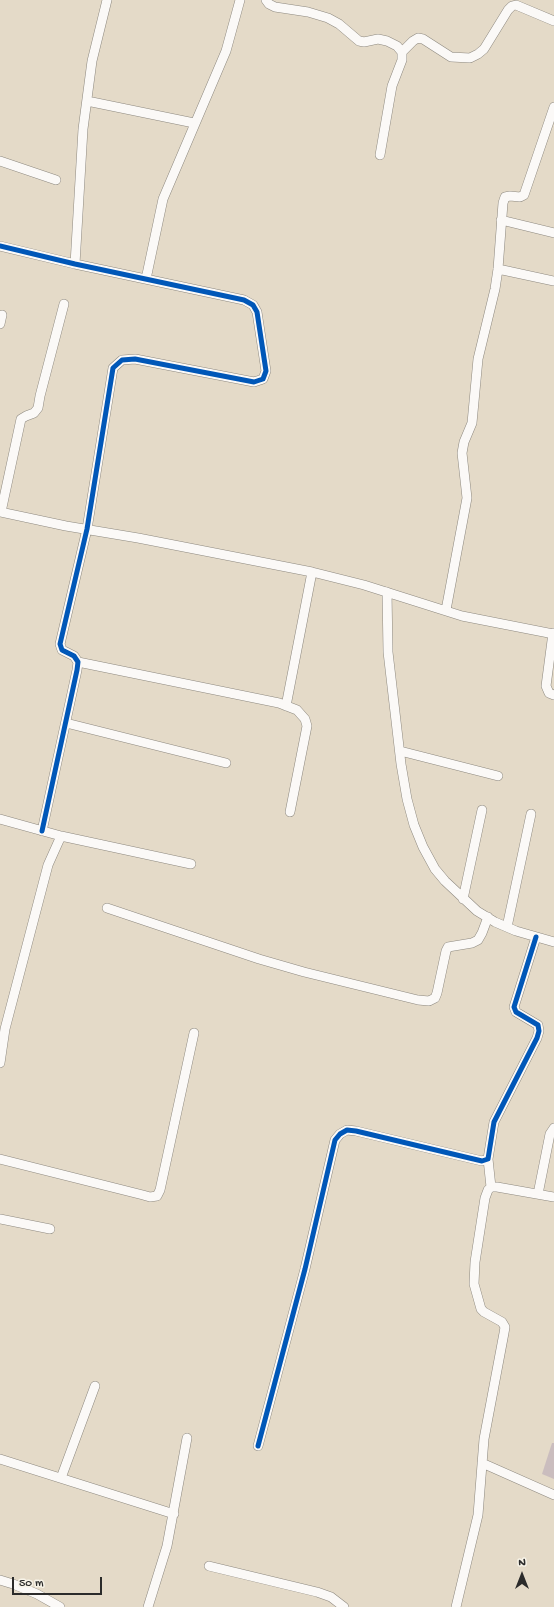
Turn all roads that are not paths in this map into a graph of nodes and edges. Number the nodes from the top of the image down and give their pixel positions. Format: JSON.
{"nodes":[{"id":1,"x":107,"y":0,"type":"edge"},
{"id":2,"x":240,"y":0,"type":"edge"},
{"id":3,"x":266,"y":0,"type":"edge"},
{"id":4,"x":554,"y":21,"type":"edge"},
{"id":5,"x":402,"y":52,"type":"junction"},
{"id":6,"x":87,"y":100,"type":"junction"},
{"id":7,"x":554,"y":107,"type":"edge"},
{"id":8,"x":194,"y":123,"type":"junction"},
{"id":9,"x":380,"y":155,"type":"dead end"},
{"id":10,"x":0,"y":161,"type":"edge"},
{"id":11,"x":56,"y":180,"type":"dead end"},
{"id":12,"x":501,"y":220,"type":"junction"},
{"id":13,"x":554,"y":233,"type":"edge"},
{"id":14,"x":0,"y":246,"type":"edge"},
{"id":15,"x":76,"y":264,"type":"junction"},
{"id":16,"x":498,"y":269,"type":"junction"},
{"id":17,"x":146,"y":279,"type":"junction"},
{"id":18,"x":554,"y":281,"type":"edge"},
{"id":19,"x":64,"y":304,"type":"dead end"},
{"id":20,"x":1,"y":512,"type":"edge"},
{"id":21,"x":87,"y":529,"type":"junction"},
{"id":22,"x":312,"y":572,"type":"junction"},
{"id":23,"x":387,"y":592,"type":"junction"},
{"id":24,"x":446,"y":610,"type":"junction"},
{"id":25,"x":553,"y":633,"type":"edge"},
{"id":26,"x":78,"y":662,"type":"junction"},
{"id":27,"x":554,"y":695,"type":"edge"},
{"id":28,"x":286,"y":706,"type":"junction"},
{"id":29,"x":66,"y":723,"type":"junction"},
{"id":30,"x":400,"y":751,"type":"junction"},
{"id":31,"x":226,"y":763,"type":"dead end"},
{"id":32,"x":498,"y":776,"type":"dead end"},
{"id":33,"x":482,"y":810,"type":"dead end"},
{"id":34,"x":290,"y":812,"type":"dead end"},
{"id":35,"x":531,"y":814,"type":"dead end"},
{"id":36,"x":0,"y":819,"type":"edge"},
{"id":37,"x":42,"y":831,"type":"junction"},
{"id":38,"x":61,"y":836,"type":"junction"},
{"id":39,"x":191,"y":864,"type":"dead end"},
{"id":40,"x":463,"y":899,"type":"junction"},
{"id":41,"x":107,"y":908,"type":"dead end"},
{"id":42,"x":488,"y":917,"type":"junction"},
{"id":43,"x":507,"y":927,"type":"junction"},
{"id":44,"x":536,"y":937,"type":"junction"},
{"id":45,"x":554,"y":942,"type":"edge"},
{"id":46,"x":194,"y":1033,"type":"dead end"},
{"id":47,"x":0,"y":1062,"type":"edge"},
{"id":48,"x":554,"y":1128,"type":"edge"},
{"id":49,"x":488,"y":1159,"type":"junction"},
{"id":50,"x":0,"y":1160,"type":"edge"},
{"id":51,"x":491,"y":1187,"type":"junction"},
{"id":52,"x":538,"y":1194,"type":"junction"},
{"id":53,"x":554,"y":1197,"type":"edge"},
{"id":54,"x":0,"y":1218,"type":"edge"},
{"id":55,"x":50,"y":1229,"type":"dead end"},
{"id":56,"x":95,"y":1386,"type":"dead end"},
{"id":57,"x":187,"y":1438,"type":"dead end"},
{"id":58,"x":258,"y":1446,"type":"dead end"},
{"id":59,"x":0,"y":1459,"type":"edge"},
{"id":60,"x":482,"y":1463,"type":"junction"},
{"id":61,"x":61,"y":1478,"type":"junction"},
{"id":62,"x":554,"y":1494,"type":"edge"},
{"id":63,"x":174,"y":1514,"type":"junction"},
{"id":64,"x":208,"y":1566,"type":"dead end"},
{"id":65,"x":0,"y":1580,"type":"edge"},
{"id":66,"x":60,"y":1607,"type":"edge"},
{"id":67,"x":148,"y":1607,"type":"edge"},
{"id":68,"x":344,"y":1607,"type":"edge"},
{"id":69,"x":456,"y":1607,"type":"edge"}],
"edges":[{"from":1,"to":6,"type":"street"},
{"from":2,"to":8,"type":"street"},
{"from":3,"to":5,"type":"street"},
{"from":4,"to":5,"type":"street"},
{"from":5,"to":9,"type":"street"},
{"from":6,"to":8,"type":"street"},
{"from":6,"to":15,"type":"street"},
{"from":7,"to":12,"type":"street"},
{"from":8,"to":17,"type":"street"},
{"from":10,"to":11,"type":"street"},
{"from":12,"to":13,"type":"street"},
{"from":12,"to":16,"type":"street"},
{"from":14,"to":15,"type":"street"},
{"from":15,"to":17,"type":"street"},
{"from":16,"to":18,"type":"street"},
{"from":16,"to":24,"type":"street"},
{"from":17,"to":21,"type":"street"},
{"from":19,"to":20,"type":"street"},
{"from":20,"to":21,"type":"street"},
{"from":21,"to":22,"type":"street"},
{"from":21,"to":26,"type":"street"},
{"from":22,"to":23,"type":"street"},
{"from":22,"to":28,"type":"street"},
{"from":23,"to":24,"type":"street"},
{"from":23,"to":30,"type":"street"},
{"from":24,"to":25,"type":"street"},
{"from":25,"to":27,"type":"street"},
{"from":26,"to":28,"type":"street"},
{"from":26,"to":29,"type":"street"},
{"from":28,"to":34,"type":"street"},
{"from":29,"to":31,"type":"street"},
{"from":29,"to":37,"type":"street"},
{"from":30,"to":32,"type":"street"},
{"from":30,"to":40,"type":"street"},
{"from":33,"to":40,"type":"street"},
{"from":35,"to":43,"type":"street"},
{"from":36,"to":37,"type":"street"},
{"from":37,"to":38,"type":"street"},
{"from":38,"to":39,"type":"street"},
{"from":38,"to":47,"type":"street"},
{"from":40,"to":42,"type":"street"},
{"from":41,"to":42,"type":"street"},
{"from":42,"to":43,"type":"street"},
{"from":43,"to":44,"type":"street"},
{"from":44,"to":45,"type":"street"},
{"from":44,"to":49,"type":"street"},
{"from":46,"to":50,"type":"street"},
{"from":48,"to":52,"type":"street"},
{"from":49,"to":51,"type":"street"},
{"from":49,"to":58,"type":"street"},
{"from":51,"to":52,"type":"street"},
{"from":51,"to":60,"type":"street"},
{"from":52,"to":53,"type":"street"},
{"from":54,"to":55,"type":"street"},
{"from":56,"to":61,"type":"street"},
{"from":57,"to":63,"type":"street"},
{"from":59,"to":61,"type":"street"},
{"from":60,"to":62,"type":"street"},
{"from":60,"to":69,"type":"street"},
{"from":61,"to":63,"type":"street"},
{"from":63,"to":67,"type":"street"},
{"from":64,"to":68,"type":"street"},
{"from":65,"to":66,"type":"street"}]}
